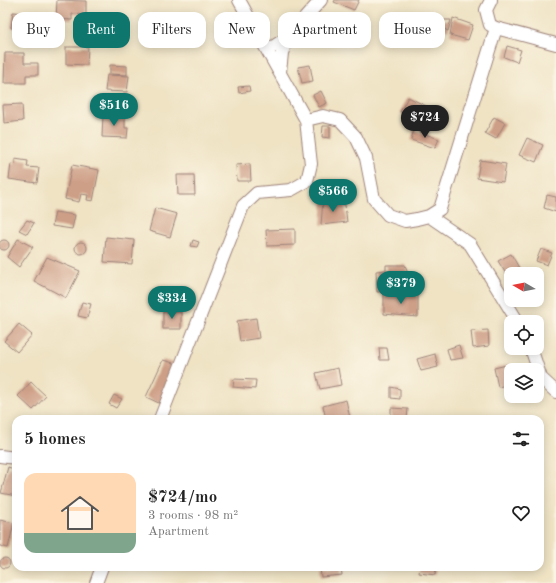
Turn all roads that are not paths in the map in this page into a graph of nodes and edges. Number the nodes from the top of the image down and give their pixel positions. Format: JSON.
{"nodes":[{"id":1,"x":239,"y":0,"type":"edge"},
{"id":2,"x":321,"y":0,"type":"edge"},
{"id":3,"x":491,"y":0,"type":"edge"},
{"id":4,"x":310,"y":12,"type":"edge"},
{"id":5,"x":496,"y":28,"type":"junction"},
{"id":6,"x":278,"y":44,"type":"edge"},
{"id":7,"x":556,"y":44,"type":"edge"},
{"id":8,"x":284,"y":48,"type":"edge"},
{"id":9,"x":268,"y":50,"type":"junction"},
{"id":10,"x":280,"y":72,"type":"junction"},
{"id":11,"x":306,"y":120,"type":"junction"},
{"id":12,"x":429,"y":216,"type":"junction"},
{"id":13,"x":514,"y":315,"type":"edge"},
{"id":14,"x":533,"y":355,"type":"edge"},
{"id":15,"x":556,"y":392,"type":"edge"},
{"id":16,"x":162,"y":415,"type":"edge"},
{"id":17,"x":0,"y":456,"type":"edge"},
{"id":18,"x":12,"y":458,"type":"edge"},
{"id":19,"x":100,"y":571,"type":"edge"},
{"id":20,"x":96,"y":583,"type":"edge"}],
"edges":[{"from":1,"to":9,"type":"street"},
{"from":2,"to":4,"type":"street"},
{"from":3,"to":5,"type":"street"},
{"from":5,"to":7,"type":"street"},
{"from":5,"to":12,"type":"street"},
{"from":6,"to":9,"type":"street"},
{"from":8,"to":10,"type":"street"},
{"from":9,"to":10,"type":"street"},
{"from":10,"to":11,"type":"street"},
{"from":11,"to":12,"type":"street"},
{"from":11,"to":16,"type":"street"},
{"from":12,"to":13,"type":"street"},
{"from":14,"to":15,"type":"street"},
{"from":17,"to":18,"type":"street"},
{"from":19,"to":20,"type":"street"}]}
